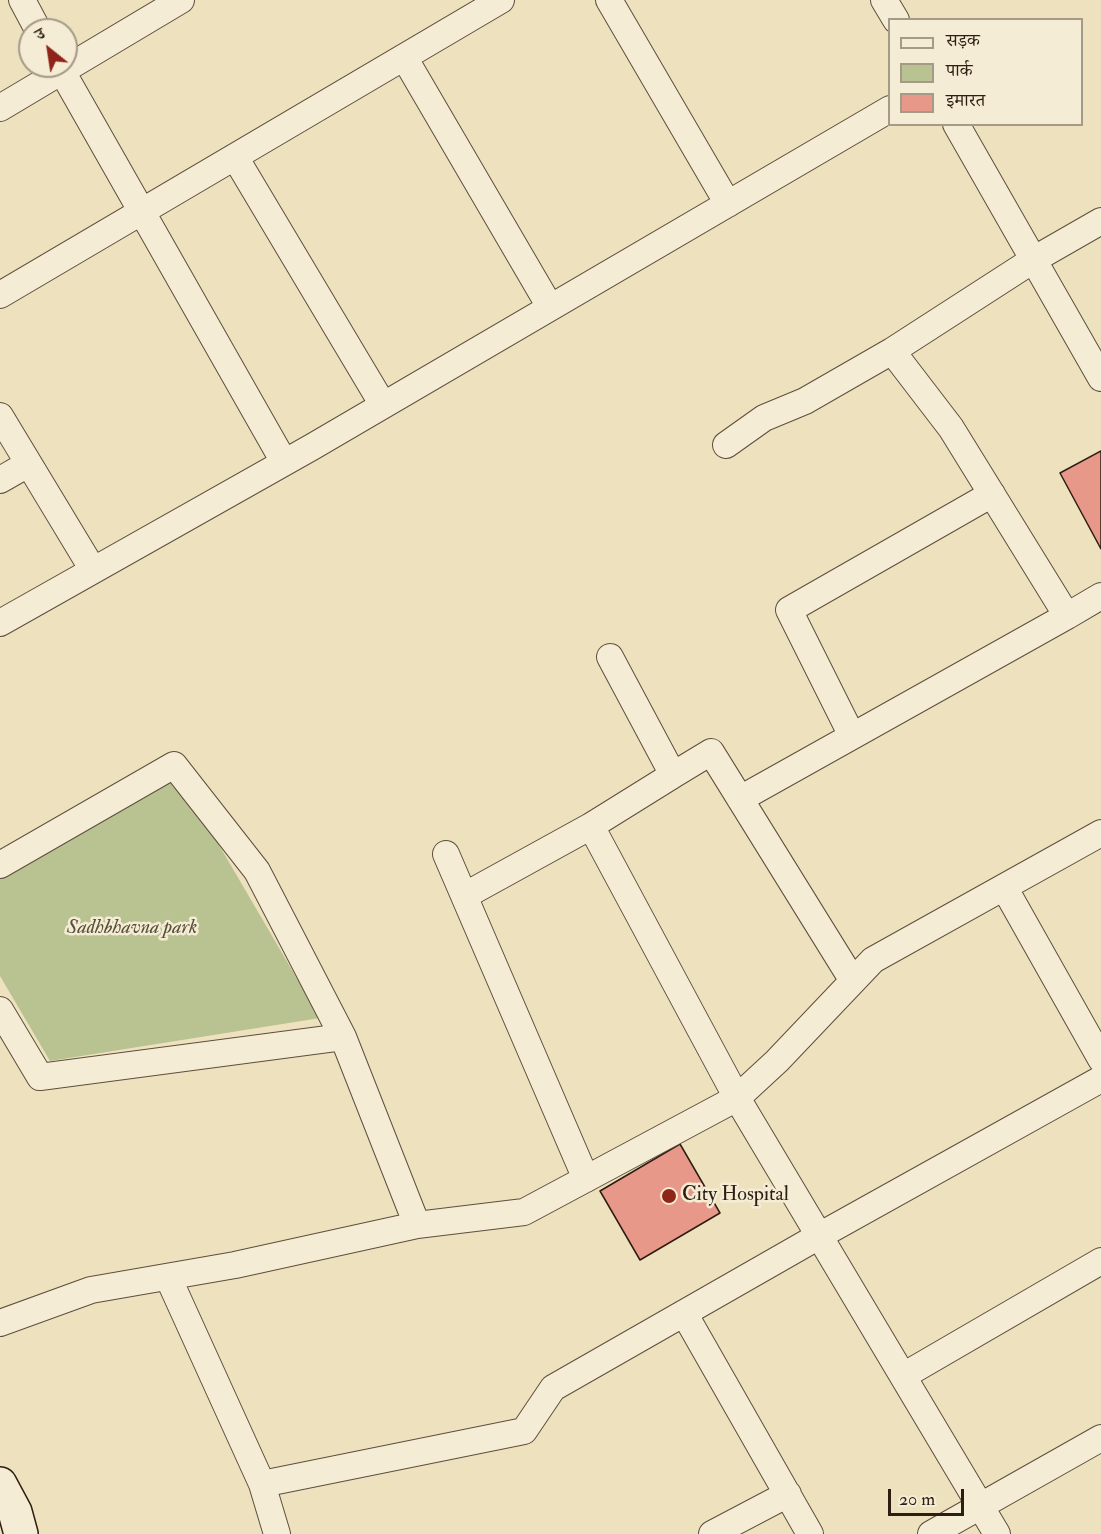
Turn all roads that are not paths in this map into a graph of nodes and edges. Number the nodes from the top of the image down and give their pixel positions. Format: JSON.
{"nodes":[{"id":1,"x":22,"y":0,"type":"edge"},
{"id":2,"x":181,"y":0,"type":"edge"},
{"id":3,"x":501,"y":0,"type":"edge"},
{"id":4,"x":609,"y":0,"type":"edge"},
{"id":5,"x":32,"y":18,"type":"edge"},
{"id":6,"x":404,"y":57,"type":"junction"},
{"id":7,"x":78,"y":58,"type":"edge"},
{"id":8,"x":45,"y":78,"type":"edge"},
{"id":9,"x":66,"y":78,"type":"edge"},
{"id":10,"x":0,"y":108,"type":"edge"},
{"id":11,"x":888,"y":110,"type":"edge"},
{"id":12,"x":957,"y":126,"type":"edge"},
{"id":13,"x":234,"y":157,"type":"junction"},
{"id":14,"x":728,"y":204,"type":"junction"},
{"id":15,"x":141,"y":212,"type":"junction"},
{"id":16,"x":1101,"y":221,"type":"edge"},
{"id":17,"x":1033,"y":260,"type":"junction"},
{"id":18,"x":0,"y":295,"type":"edge"},
{"id":19,"x":550,"y":307,"type":"junction"},
{"id":20,"x":892,"y":351,"type":"junction"},
{"id":21,"x":1097,"y":362,"type":"edge"},
{"id":22,"x":383,"y":405,"type":"junction"},
{"id":23,"x":0,"y":416,"type":"edge"},
{"id":24,"x":726,"y":445,"type":"dead end"},
{"id":25,"x":284,"y":462,"type":"junction"},
{"id":26,"x":28,"y":464,"type":"junction"},
{"id":27,"x":0,"y":480,"type":"edge"},
{"id":28,"x":992,"y":494,"type":"junction"},
{"id":29,"x":93,"y":570,"type":"junction"},
{"id":30,"x":1101,"y":596,"type":"edge"},
{"id":31,"x":1067,"y":616,"type":"junction"},
{"id":32,"x":0,"y":623,"type":"edge"},
{"id":33,"x":610,"y":657,"type":"dead end"},
{"id":34,"x":852,"y":736,"type":"junction"},
{"id":35,"x":673,"y":775,"type":"junction"},
{"id":36,"x":740,"y":799,"type":"junction"},
{"id":37,"x":591,"y":826,"type":"junction"},
{"id":38,"x":1101,"y":833,"type":"edge"},
{"id":39,"x":446,"y":854,"type":"dead end"},
{"id":40,"x":0,"y":865,"type":"edge"},
{"id":41,"x":1005,"y":887,"type":"junction"},
{"id":42,"x":464,"y":896,"type":"junction"},
{"id":43,"x":853,"y":981,"type":"junction"},
{"id":44,"x":0,"y":1010,"type":"edge"},
{"id":45,"x":344,"y":1037,"type":"junction"},
{"id":46,"x":1101,"y":1059,"type":"edge"},
{"id":47,"x":1101,"y":1079,"type":"edge"},
{"id":48,"x":737,"y":1098,"type":"junction"},
{"id":49,"x":586,"y":1179,"type":"junction"},
{"id":50,"x":417,"y":1225,"type":"junction"},
{"id":51,"x":819,"y":1236,"type":"junction"},
{"id":52,"x":1101,"y":1262,"type":"edge"},
{"id":53,"x":168,"y":1276,"type":"junction"},
{"id":54,"x":684,"y":1313,"type":"junction"},
{"id":55,"x":0,"y":1323,"type":"edge"},
{"id":56,"x":903,"y":1376,"type":"junction"},
{"id":57,"x":1101,"y":1438,"type":"edge"},
{"id":58,"x":0,"y":1484,"type":"edge"},
{"id":59,"x":262,"y":1484,"type":"junction"},
{"id":60,"x":788,"y":1494,"type":"junction"},
{"id":61,"x":980,"y":1506,"type":"junction"},
{"id":62,"x":21,"y":1534,"type":"edge"},
{"id":63,"x":277,"y":1534,"type":"edge"},
{"id":64,"x":712,"y":1534,"type":"edge"},
{"id":65,"x":810,"y":1534,"type":"edge"},
{"id":66,"x":931,"y":1534,"type":"edge"},
{"id":67,"x":997,"y":1534,"type":"edge"}],
"edges":[{"from":1,"to":5,"type":"street"},
{"from":2,"to":7,"type":"street"},
{"from":3,"to":6,"type":"street"},
{"from":4,"to":14,"type":"street"},
{"from":6,"to":13,"type":"street"},
{"from":6,"to":19,"type":"street"},
{"from":8,"to":10,"type":"street"},
{"from":9,"to":15,"type":"street"},
{"from":11,"to":14,"type":"street"},
{"from":12,"to":17,"type":"street"},
{"from":13,"to":15,"type":"street"},
{"from":13,"to":22,"type":"street"},
{"from":14,"to":19,"type":"street"},
{"from":15,"to":18,"type":"street"},
{"from":15,"to":25,"type":"street"},
{"from":16,"to":17,"type":"street"},
{"from":17,"to":20,"type":"street"},
{"from":17,"to":21,"type":"street"},
{"from":19,"to":22,"type":"street"},
{"from":20,"to":24,"type":"street"},
{"from":20,"to":28,"type":"street"},
{"from":22,"to":25,"type":"street"},
{"from":23,"to":26,"type":"street"},
{"from":25,"to":29,"type":"street"},
{"from":26,"to":27,"type":"street"},
{"from":26,"to":29,"type":"street"},
{"from":28,"to":31,"type":"street"},
{"from":28,"to":34,"type":"street"},
{"from":29,"to":32,"type":"street"},
{"from":30,"to":31,"type":"street"},
{"from":31,"to":34,"type":"street"},
{"from":33,"to":35,"type":"street"},
{"from":34,"to":36,"type":"street"},
{"from":35,"to":36,"type":"street"},
{"from":35,"to":37,"type":"street"},
{"from":36,"to":43,"type":"street"},
{"from":37,"to":42,"type":"street"},
{"from":37,"to":48,"type":"street"},
{"from":38,"to":41,"type":"street"},
{"from":39,"to":42,"type":"street"},
{"from":40,"to":45,"type":"street"},
{"from":41,"to":43,"type":"street"},
{"from":41,"to":46,"type":"street"},
{"from":42,"to":49,"type":"street"},
{"from":43,"to":48,"type":"street"},
{"from":44,"to":45,"type":"street"},
{"from":45,"to":50,"type":"street"},
{"from":47,"to":51,"type":"street"},
{"from":48,"to":49,"type":"street"},
{"from":48,"to":51,"type":"street"},
{"from":49,"to":50,"type":"street"},
{"from":50,"to":53,"type":"street"},
{"from":51,"to":54,"type":"street"},
{"from":51,"to":56,"type":"street"},
{"from":52,"to":56,"type":"street"},
{"from":53,"to":55,"type":"street"},
{"from":53,"to":59,"type":"street"},
{"from":54,"to":59,"type":"street"},
{"from":54,"to":60,"type":"street"},
{"from":56,"to":61,"type":"street"},
{"from":57,"to":61,"type":"street"},
{"from":58,"to":62,"type":"street"},
{"from":59,"to":63,"type":"street"},
{"from":60,"to":64,"type":"street"},
{"from":60,"to":65,"type":"street"},
{"from":61,"to":66,"type":"street"},
{"from":61,"to":67,"type":"street"}]}
